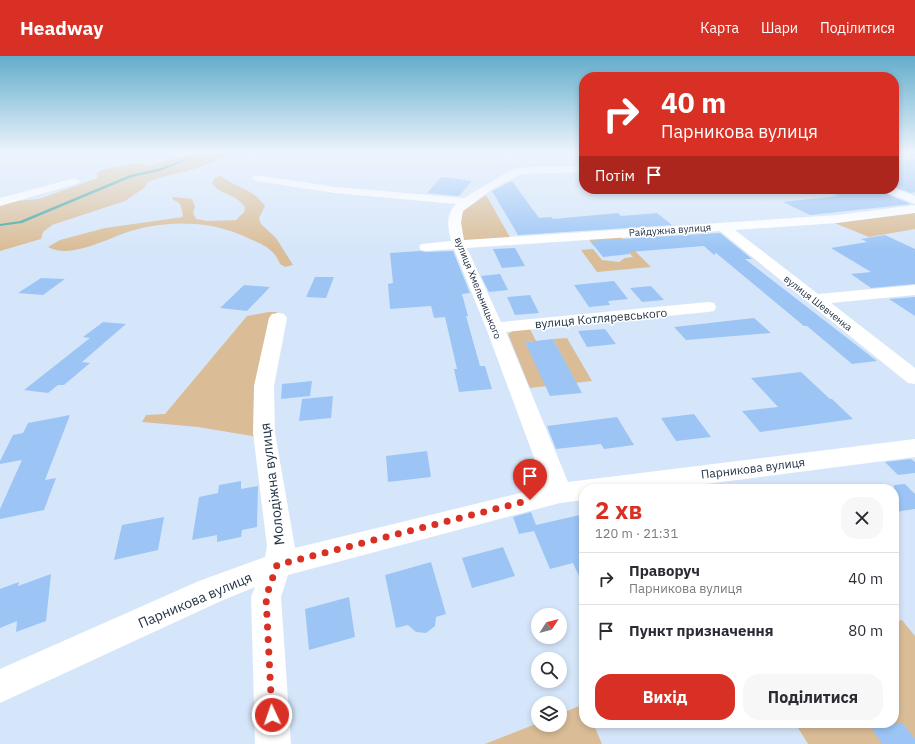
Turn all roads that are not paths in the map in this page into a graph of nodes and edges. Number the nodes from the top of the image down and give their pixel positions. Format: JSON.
{"nodes":[{"id":1,"x":60,"y":185,"type":"edge"},
{"id":2,"x":294,"y":185,"type":"edge"},
{"id":3,"x":493,"y":185,"type":"edge"},
{"id":4,"x":899,"y":194,"type":"edge"},
{"id":5,"x":915,"y":200,"type":"edge"},
{"id":6,"x":0,"y":202,"type":"edge"},
{"id":7,"x":467,"y":202,"type":"junction"},
{"id":8,"x":915,"y":209,"type":"edge"},
{"id":9,"x":722,"y":226,"type":"junction"},
{"id":10,"x":459,"y":245,"type":"junction"},
{"id":11,"x":426,"y":247,"type":"dead end"},
{"id":12,"x":915,"y":290,"type":"edge"},
{"id":13,"x":812,"y":298,"type":"junction"},
{"id":14,"x":708,"y":307,"type":"dead end"},
{"id":15,"x":278,"y":318,"type":"dead end"},
{"id":16,"x":494,"y":328,"type":"junction"},
{"id":17,"x":915,"y":378,"type":"edge"},
{"id":18,"x":915,"y":448,"type":"edge"},
{"id":19,"x":631,"y":484,"type":"edge"},
{"id":20,"x":572,"y":491,"type":"edge"},
{"id":21,"x":277,"y":565,"type":"junction"},
{"id":22,"x":0,"y":686,"type":"edge"},
{"id":23,"x":274,"y":744,"type":"edge"}],
"edges":[{"from":1,"to":6,"type":"street"},
{"from":2,"to":7,"type":"street"},
{"from":3,"to":7,"type":"street","name":"вулиця Хмельницького"},
{"from":4,"to":5,"type":"street"},
{"from":7,"to":10,"type":"street","name":"вулиця Хмельницького"},
{"from":8,"to":9,"type":"street","name":"Райдужна вулиця"},
{"from":9,"to":10,"type":"street","name":"Райдужна вулиця"},
{"from":9,"to":13,"type":"street","name":"вулиця Шевченка"},
{"from":10,"to":11,"type":"street","name":"Райдужна вулиця"},
{"from":10,"to":16,"type":"street","name":"вулиця Хмельницького"},
{"from":12,"to":13,"type":"street"},
{"from":13,"to":17,"type":"street","name":"вулиця Шевченка"},
{"from":14,"to":16,"type":"street","name":"вулиця Котляревського"},
{"from":15,"to":21,"type":"street","name":"Молодіжна вулиця"},
{"from":16,"to":20,"type":"street","name":"вулиця Хмельницького"},
{"from":18,"to":19,"type":"street","name":"Парникова вулиця"},
{"from":20,"to":21,"type":"street","name":"Парникова вулиця"},
{"from":21,"to":22,"type":"street","name":"Парникова вулиця"},
{"from":21,"to":23,"type":"street","name":"Молодіжна вулиця"}]}
